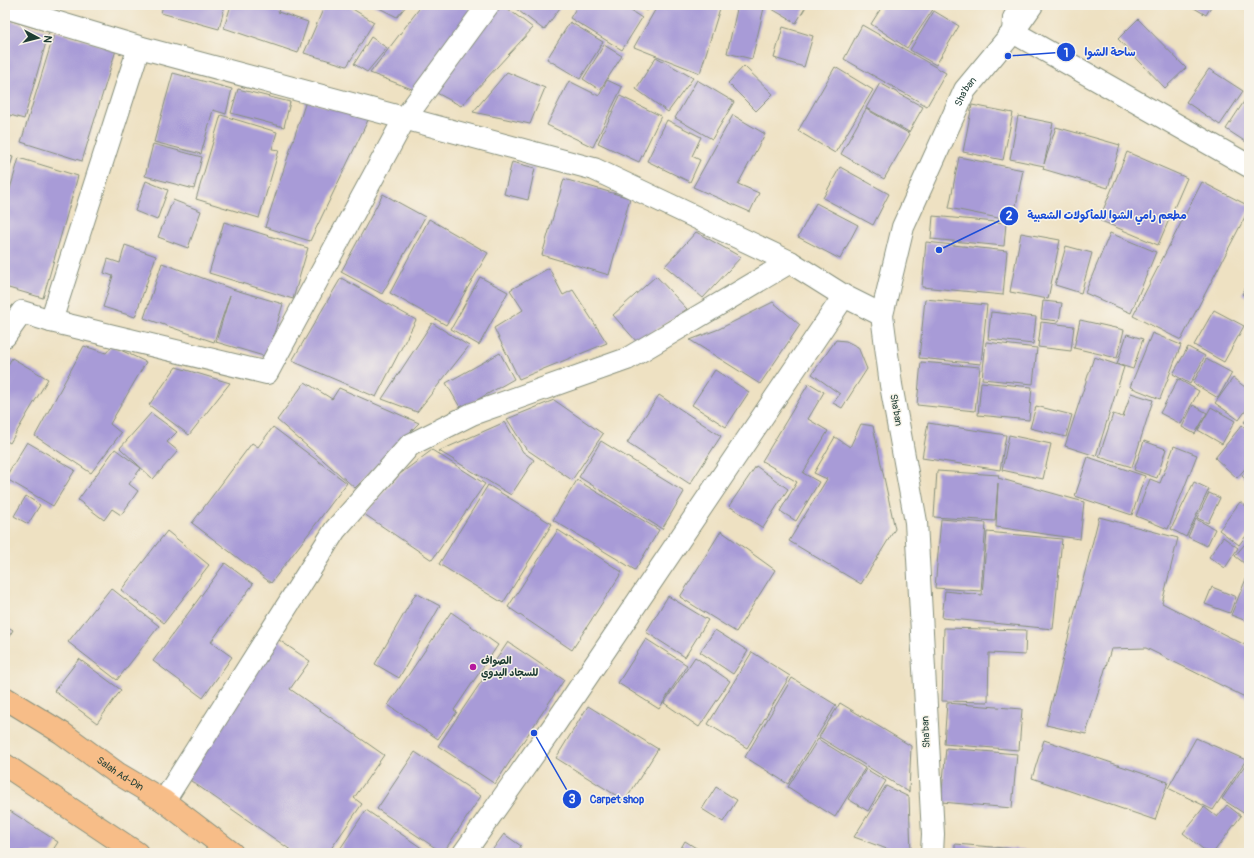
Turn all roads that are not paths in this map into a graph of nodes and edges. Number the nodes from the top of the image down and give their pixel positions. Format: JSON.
{"nodes":[{"id":1,"x":488,"y":5,"type":"edge"},
{"id":2,"x":1015,"y":5,"type":"edge"},
{"id":3,"x":1032,"y":5,"type":"edge"},
{"id":4,"x":5,"y":7,"type":"edge"},
{"id":5,"x":1013,"y":32,"type":"junction"},
{"id":6,"x":139,"y":47,"type":"junction"},
{"id":7,"x":405,"y":118,"type":"junction"},
{"id":8,"x":1249,"y":166,"type":"edge"},
{"id":9,"x":790,"y":262,"type":"junction"},
{"id":10,"x":844,"y":296,"type":"junction"},
{"id":11,"x":14,"y":309,"type":"edge"},
{"id":12,"x":882,"y":316,"type":"junction"},
{"id":13,"x":52,"y":321,"type":"junction"},
{"id":14,"x":5,"y":336,"type":"edge"},
{"id":15,"x":5,"y":698,"type":"edge"},
{"id":16,"x":5,"y":765,"type":"edge"},
{"id":17,"x":164,"y":801,"type":"junction"},
{"id":18,"x":137,"y":853,"type":"edge"},
{"id":19,"x":232,"y":853,"type":"edge"},
{"id":20,"x":464,"y":853,"type":"edge"},
{"id":21,"x":932,"y":853,"type":"edge"}],
"edges":[{"from":1,"to":7,"type":"street"},
{"from":2,"to":5,"type":"street"},
{"from":3,"to":5,"type":"street","name":"Sha'ban"},
{"from":4,"to":6,"type":"street"},
{"from":5,"to":8,"type":"street"},
{"from":5,"to":12,"type":"street","name":"Sha'ban"},
{"from":6,"to":7,"type":"street"},
{"from":6,"to":13,"type":"street"},
{"from":7,"to":9,"type":"street"},
{"from":7,"to":13,"type":"street"},
{"from":9,"to":10,"type":"street"},
{"from":9,"to":17,"type":"street"},
{"from":10,"to":12,"type":"street"},
{"from":10,"to":20,"type":"street"},
{"from":11,"to":13,"type":"street"},
{"from":11,"to":14,"type":"street"},
{"from":12,"to":21,"type":"street","name":"Sha'ban"},
{"from":15,"to":17,"type":"highway","name":"Salah Ad-Din"},
{"from":16,"to":18,"type":"highway"},
{"from":17,"to":19,"type":"highway","name":"Salah Ad-Din"}]}
